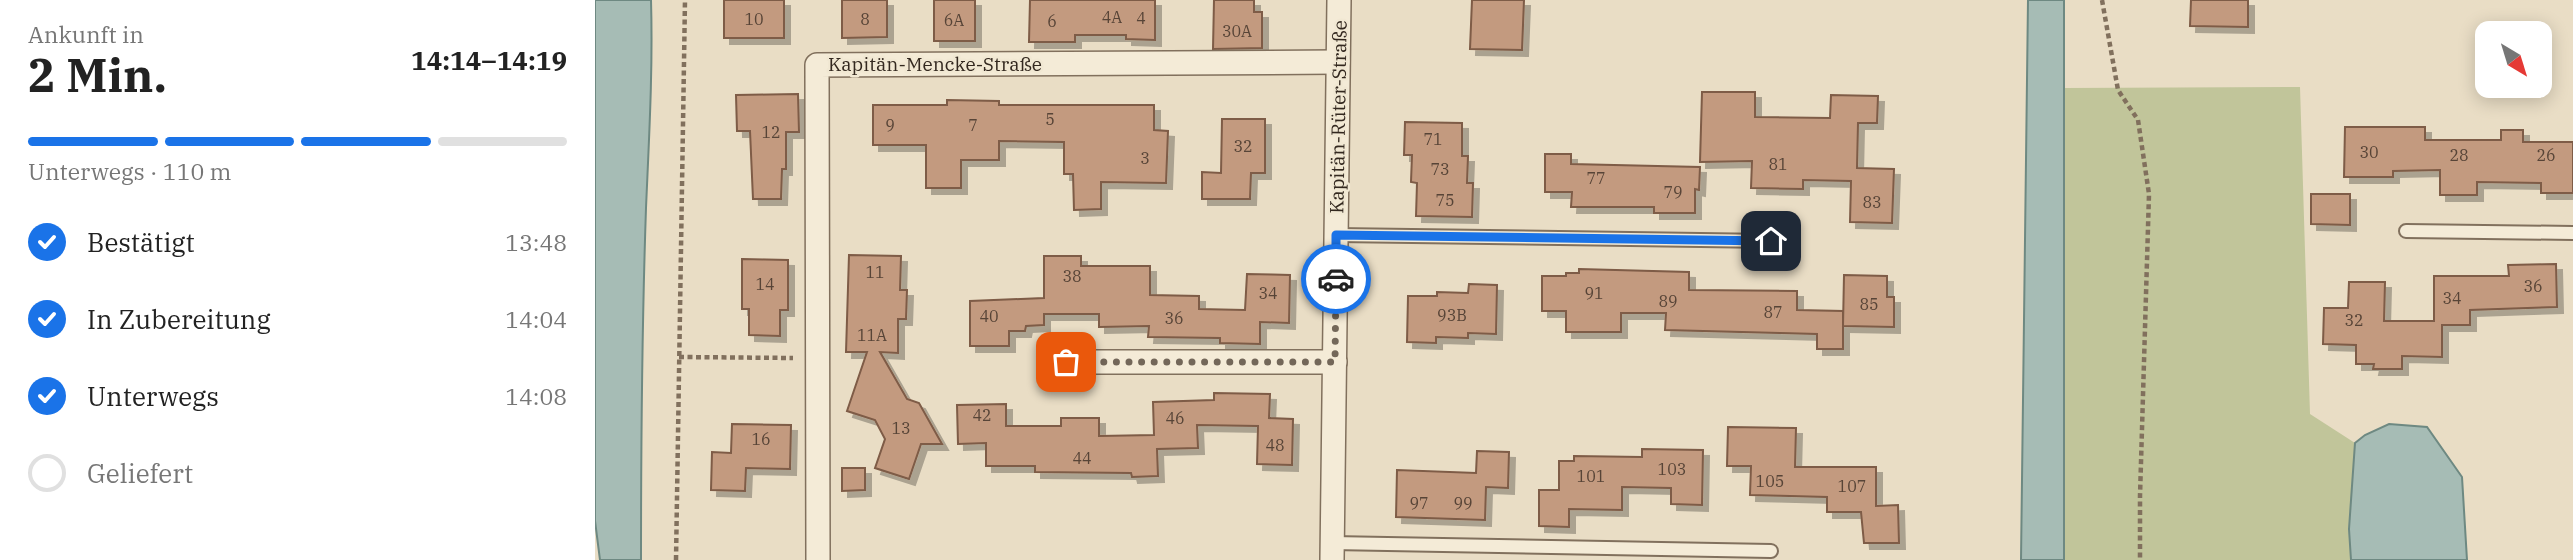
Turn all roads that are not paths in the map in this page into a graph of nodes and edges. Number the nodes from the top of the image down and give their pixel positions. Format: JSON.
{"nodes":[{"id":1,"x":1339,"y":0,"type":"edge"},
{"id":2,"x":1338,"y":62,"type":"junction"},
{"id":3,"x":2406,"y":231,"type":"dead end"},
{"id":4,"x":2573,"y":233,"type":"edge"},
{"id":5,"x":1336,"y":235,"type":"junction"},
{"id":6,"x":1771,"y":241,"type":"dead end"},
{"id":7,"x":1066,"y":362,"type":"dead end"},
{"id":8,"x":1335,"y":362,"type":"junction"},
{"id":9,"x":1332,"y":551,"type":"edge"},
{"id":10,"x":1771,"y":551,"type":"dead end"},
{"id":11,"x":818,"y":560,"type":"edge"}],
"edges":[{"from":1,"to":2,"type":"street","name":"Kapitän-Rüter-Straße"},
{"from":2,"to":5,"type":"street","name":"Kapitän-Rüter-Straße"},
{"from":2,"to":11,"type":"street","name":"Kapitän-Mencke-Straße"},
{"from":3,"to":4,"type":"lane"},
{"from":5,"to":6,"type":"lane","name":"Kapitän-Rüter-Straße"},
{"from":5,"to":8,"type":"street","name":"Kapitän-Rüter-Straße"},
{"from":7,"to":8,"type":"street"},
{"from":8,"to":9,"type":"street","name":"Kapitän-Rüter-Straße"},
{"from":9,"to":10,"type":"lane","name":"Kapitän-Rüter-Straße"}]}
